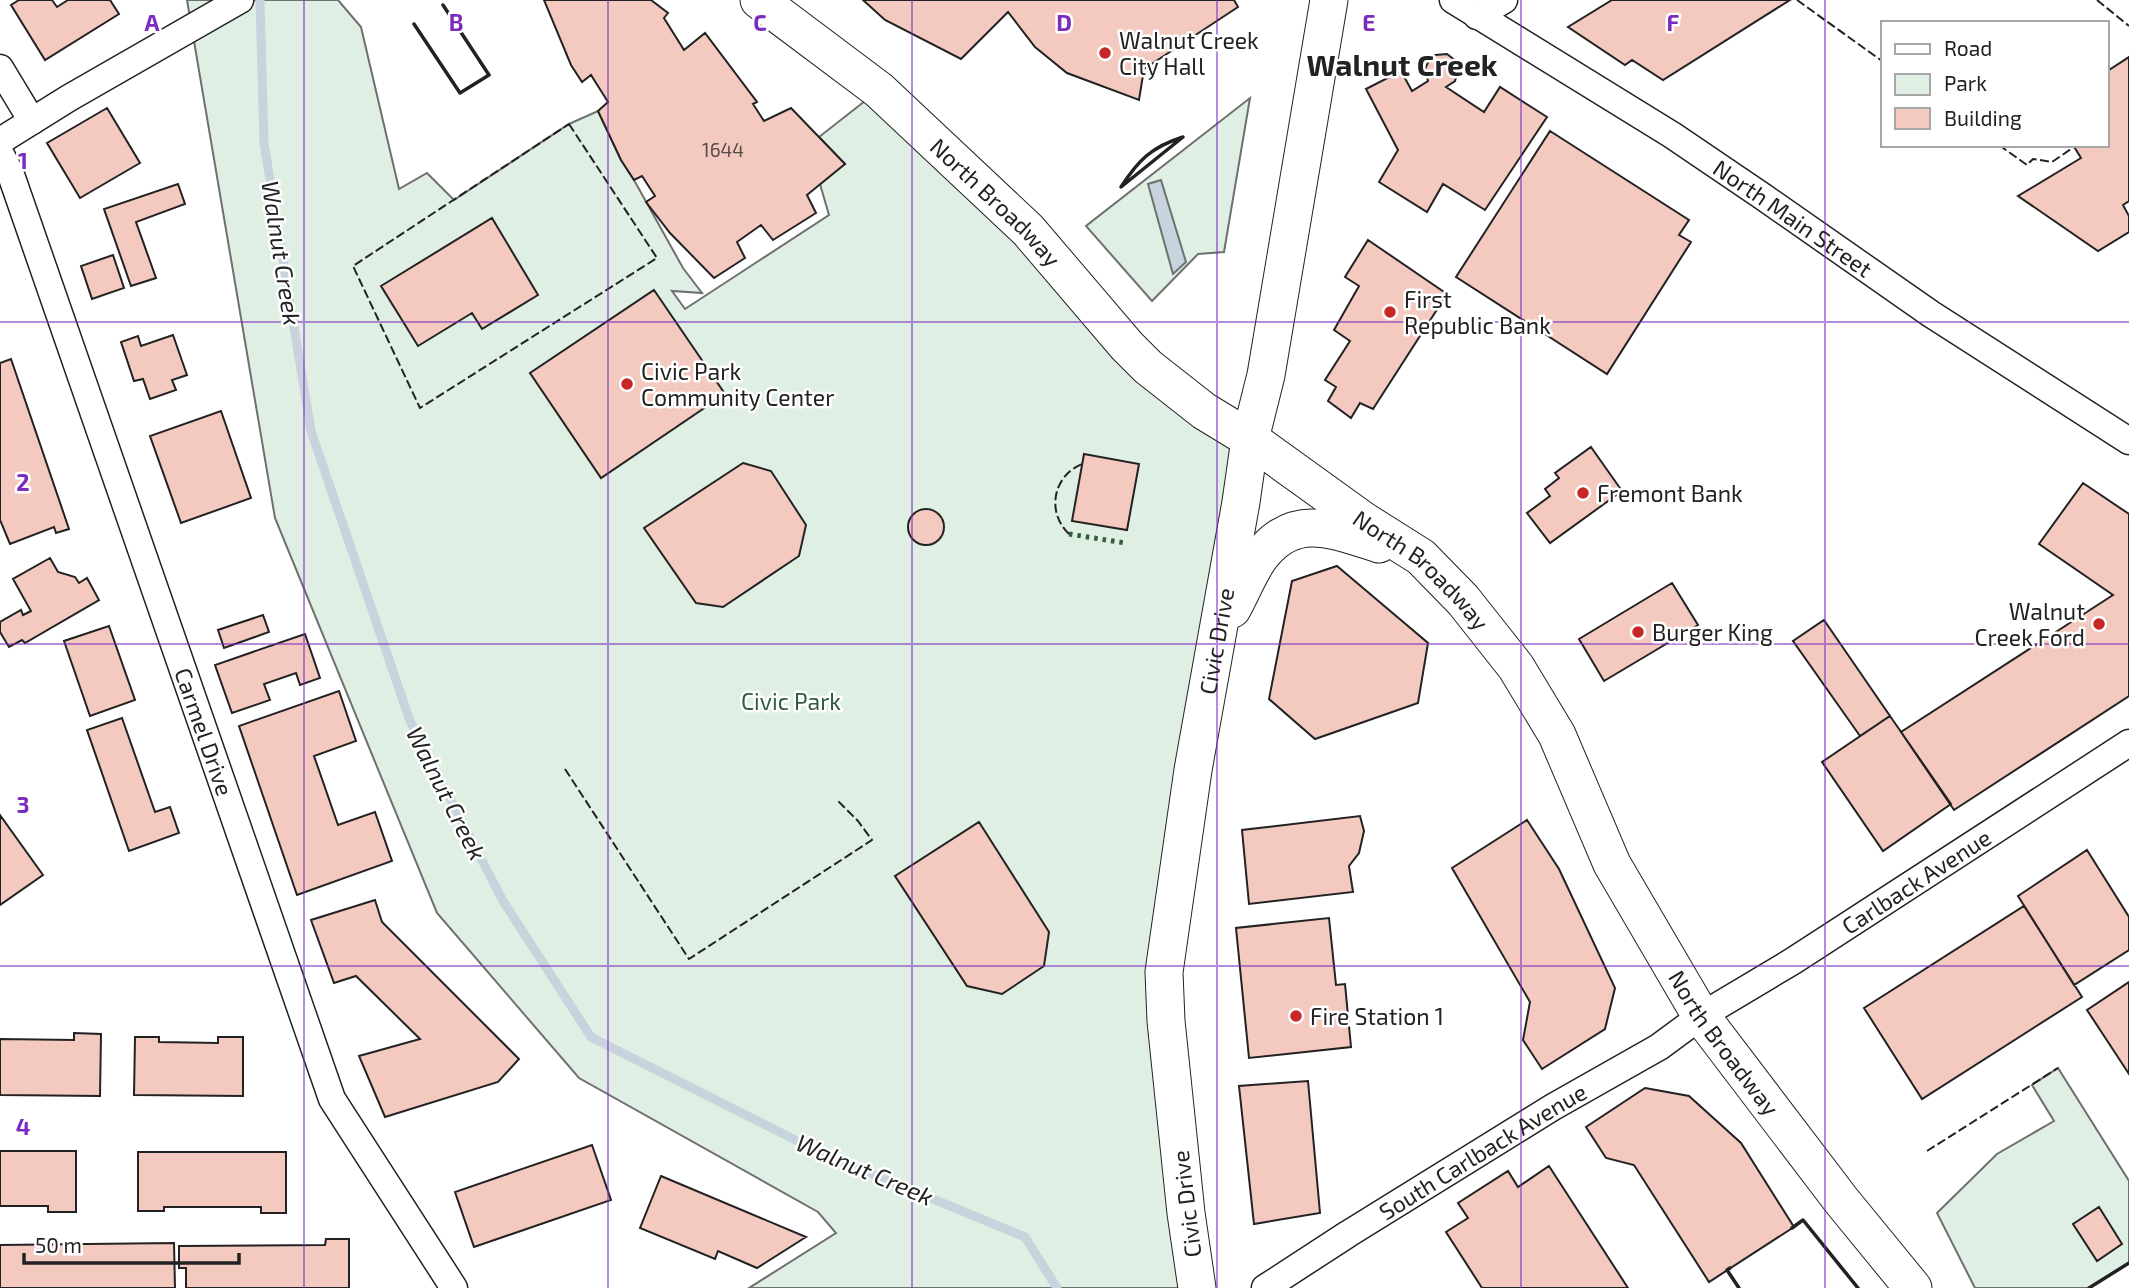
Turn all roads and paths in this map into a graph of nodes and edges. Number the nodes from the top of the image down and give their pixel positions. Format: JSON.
{"nodes":[{"id":1,"x":240,"y":0,"type":"edge"},
{"id":2,"x":759,"y":0,"type":"edge"},
{"id":3,"x":1329,"y":0,"type":"edge"},
{"id":4,"x":1453,"y":0,"type":"edge"},
{"id":5,"x":1504,"y":0,"type":"edge"},
{"id":6,"x":1476,"y":16,"type":"junction"},
{"id":7,"x":0,"y":68,"type":"edge"},
{"id":8,"x":32,"y":121,"type":"junction"},
{"id":9,"x":0,"y":141,"type":"edge"},
{"id":10,"x":0,"y":152,"type":"edge"},
{"id":11,"x":1250,"y":439,"type":"junction"},
{"id":12,"x":2129,"y":441,"type":"edge"},
{"id":13,"x":1421,"y":557,"type":"junction"},
{"id":14,"x":1216,"y":641,"type":"junction"},
{"id":15,"x":2129,"y":743,"type":"edge"},
{"id":16,"x":1701,"y":1016,"type":"junction"},
{"id":17,"x":454,"y":1288,"type":"edge"},
{"id":18,"x":1197,"y":1288,"type":"edge"},
{"id":19,"x":1265,"y":1288,"type":"edge"},
{"id":20,"x":1913,"y":1288,"type":"edge"}],
"edges":[{"from":1,"to":8,"type":"street"},
{"from":2,"to":11,"type":"street","name":"North Broadway"},
{"from":3,"to":11,"type":"street","name":"Civic Drive"},
{"from":4,"to":6,"type":"street","name":"North Main Street"},
{"from":5,"to":6,"type":"street"},
{"from":6,"to":12,"type":"street","name":"North Main Street"},
{"from":7,"to":8,"type":"street"},
{"from":8,"to":9,"type":"street"},
{"from":10,"to":17,"type":"street","name":"Carmel Drive"},
{"from":11,"to":13,"type":"street","name":"North Broadway"},
{"from":11,"to":14,"type":"street","name":"Civic Drive"},
{"from":13,"to":14,"type":"street"},
{"from":13,"to":16,"type":"street","name":"North Broadway"},
{"from":14,"to":18,"type":"street","name":"Civic Drive"},
{"from":15,"to":16,"type":"street","name":"Carlback Avenue"},
{"from":16,"to":19,"type":"street","name":"South Carlback Avenue"},
{"from":16,"to":20,"type":"street","name":"North Broadway"}]}
